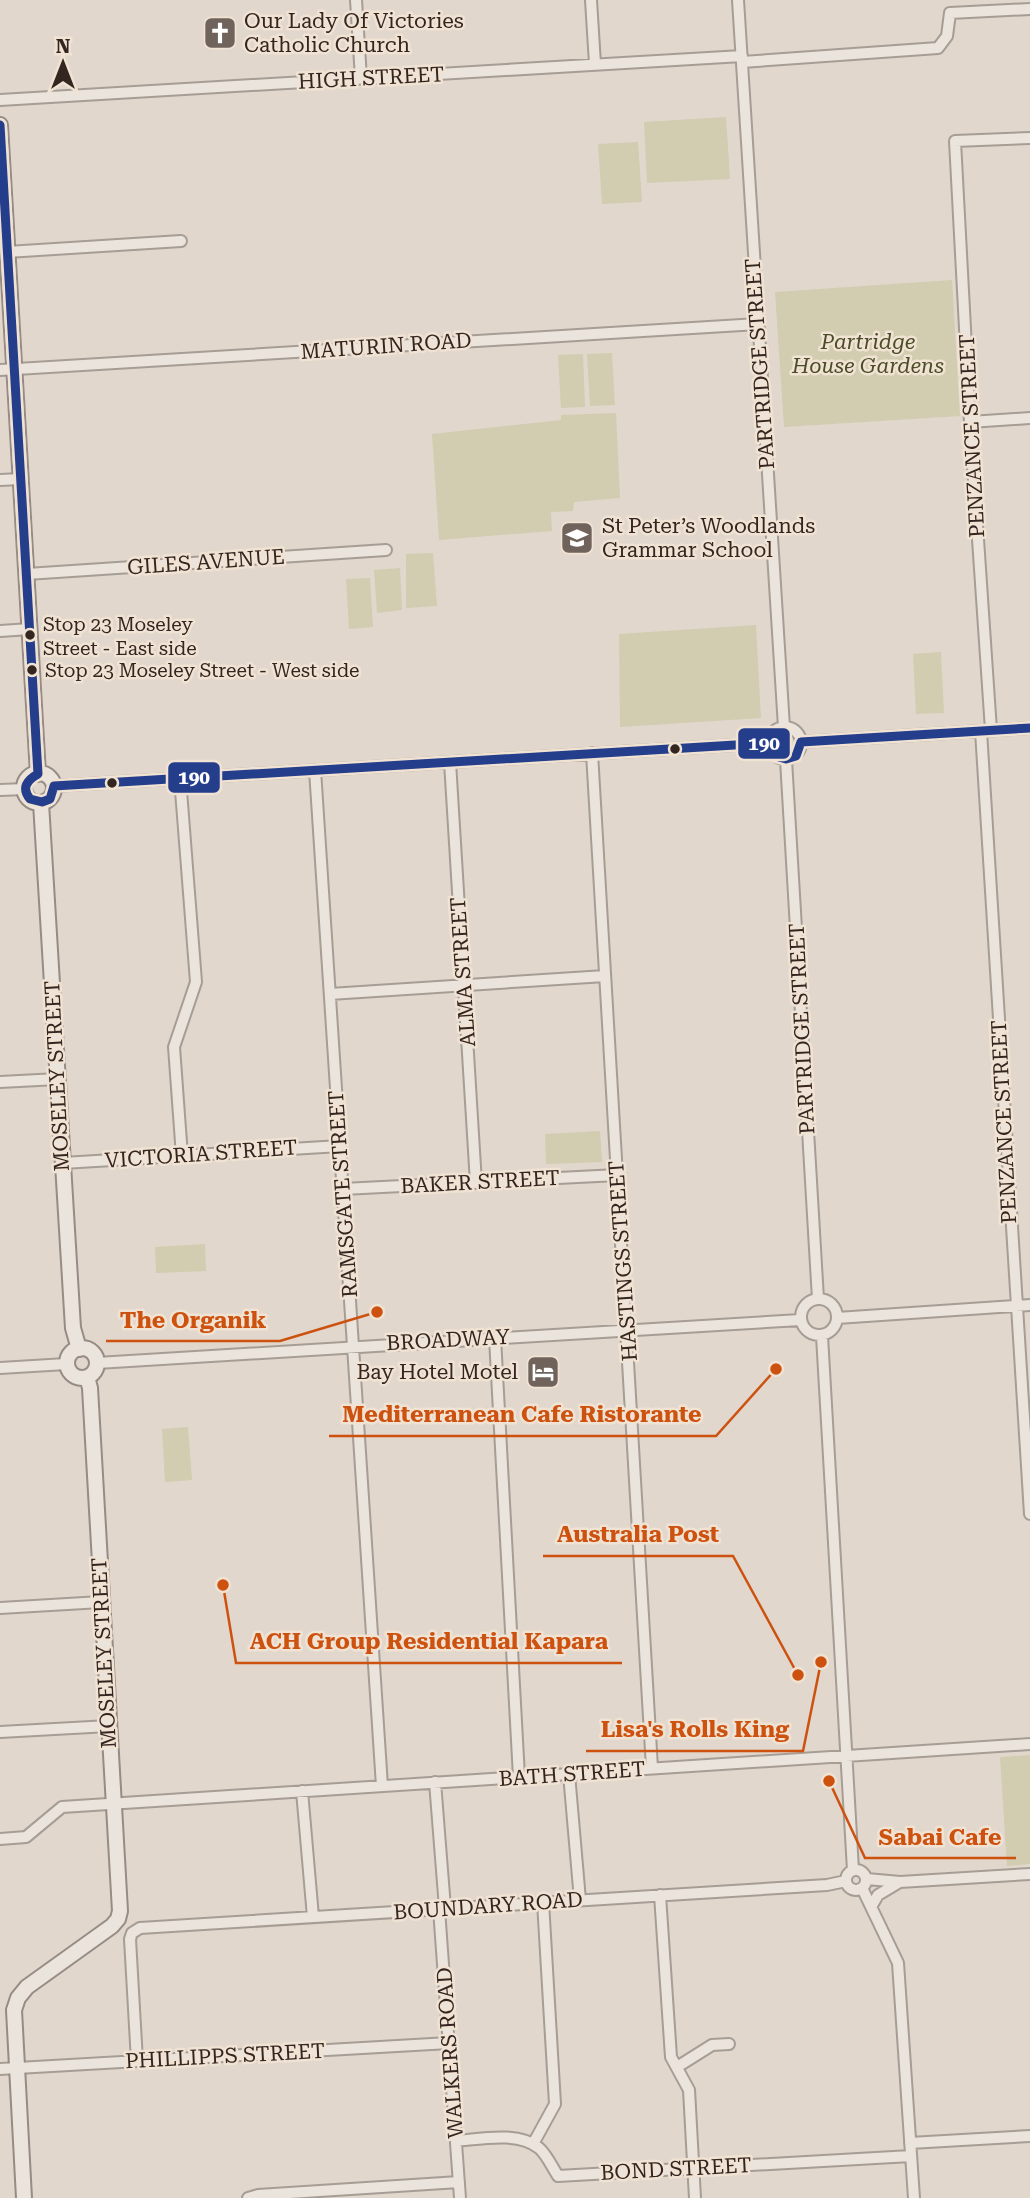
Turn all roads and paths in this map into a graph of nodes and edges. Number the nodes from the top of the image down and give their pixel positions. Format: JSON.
{"nodes":[{"id":1,"x":356,"y":0,"type":"edge"},
{"id":2,"x":592,"y":0,"type":"edge"},
{"id":3,"x":738,"y":0,"type":"edge"},
{"id":4,"x":997,"y":5,"type":"edge"},
{"id":5,"x":1030,"y":9,"type":"edge"},
{"id":6,"x":742,"y":59,"type":"junction"},
{"id":7,"x":595,"y":64,"type":"junction"},
{"id":8,"x":361,"y":78,"type":"junction"},
{"id":9,"x":0,"y":100,"type":"edge"},
{"id":10,"x":0,"y":125,"type":"edge"},
{"id":11,"x":1030,"y":138,"type":"edge"},
{"id":12,"x":181,"y":241,"type":"dead end"},
{"id":13,"x":7,"y":252,"type":"junction"},
{"id":14,"x":758,"y":324,"type":"junction"},
{"id":15,"x":7,"y":370,"type":"edge"},
{"id":16,"x":1030,"y":418,"type":"edge"},
{"id":17,"x":970,"y":422,"type":"junction"},
{"id":18,"x":21,"y":479,"type":"junction"},
{"id":19,"x":0,"y":480,"type":"edge"},
{"id":20,"x":386,"y":550,"type":"dead end"},
{"id":21,"x":27,"y":574,"type":"junction"},
{"id":22,"x":30,"y":629,"type":"junction"},
{"id":23,"x":0,"y":631,"type":"edge"},
{"id":24,"x":784,"y":727,"type":"junction"},
{"id":25,"x":1030,"y":728,"type":"edge"},
{"id":26,"x":986,"y":731,"type":"junction"},
{"id":27,"x":801,"y":742,"type":"junction"},
{"id":28,"x":769,"y":743,"type":"junction"},
{"id":29,"x":592,"y":753,"type":"junction"},
{"id":30,"x":786,"y":760,"type":"junction"},
{"id":31,"x":450,"y":762,"type":"junction"},
{"id":32,"x":316,"y":770,"type":"junction"},
{"id":33,"x":38,"y":774,"type":"junction"},
{"id":34,"x":180,"y":778,"type":"junction"},
{"id":35,"x":54,"y":786,"type":"junction"},
{"id":36,"x":25,"y":789,"type":"junction"},
{"id":37,"x":0,"y":790,"type":"edge"},
{"id":38,"x":41,"y":803,"type":"junction"},
{"id":39,"x":605,"y":976,"type":"junction"},
{"id":40,"x":464,"y":985,"type":"junction"},
{"id":41,"x":330,"y":994,"type":"junction"},
{"id":42,"x":58,"y":1079,"type":"junction"},
{"id":43,"x":0,"y":1082,"type":"edge"},
{"id":44,"x":340,"y":1146,"type":"junction"},
{"id":45,"x":182,"y":1156,"type":"junction"},
{"id":46,"x":63,"y":1163,"type":"junction"},
{"id":47,"x":618,"y":1175,"type":"junction"},
{"id":48,"x":476,"y":1182,"type":"junction"},
{"id":49,"x":343,"y":1189,"type":"junction"},
{"id":50,"x":818,"y":1299,"type":"junction"},
{"id":51,"x":1030,"y":1305,"type":"edge"},
{"id":52,"x":1015,"y":1306,"type":"junction"},
{"id":53,"x":837,"y":1318,"type":"junction"},
{"id":54,"x":800,"y":1320,"type":"junction"},
{"id":55,"x":628,"y":1330,"type":"junction"},
{"id":56,"x":822,"y":1336,"type":"junction"},
{"id":57,"x":495,"y":1338,"type":"junction"},
{"id":58,"x":353,"y":1346,"type":"junction"},
{"id":59,"x":79,"y":1349,"type":"junction"},
{"id":60,"x":97,"y":1363,"type":"junction"},
{"id":61,"x":66,"y":1364,"type":"junction"},
{"id":62,"x":0,"y":1368,"type":"edge"},
{"id":63,"x":88,"y":1377,"type":"junction"},
{"id":64,"x":1030,"y":1514,"type":"edge"},
{"id":65,"x":101,"y":1602,"type":"junction"},
{"id":66,"x":0,"y":1608,"type":"edge"},
{"id":67,"x":109,"y":1726,"type":"junction"},
{"id":68,"x":0,"y":1732,"type":"edge"},
{"id":69,"x":1030,"y":1744,"type":"edge"},
{"id":70,"x":846,"y":1756,"type":"junction"},
{"id":71,"x":652,"y":1768,"type":"junction"},
{"id":72,"x":569,"y":1774,"type":"junction"},
{"id":73,"x":519,"y":1777,"type":"junction"},
{"id":74,"x":435,"y":1782,"type":"junction"},
{"id":75,"x":382,"y":1786,"type":"junction"},
{"id":76,"x":302,"y":1791,"type":"junction"},
{"id":77,"x":114,"y":1803,"type":"junction"},
{"id":78,"x":0,"y":1839,"type":"edge"},
{"id":79,"x":853,"y":1870,"type":"junction"},
{"id":80,"x":1030,"y":1874,"type":"edge"},
{"id":81,"x":846,"y":1881,"type":"junction"},
{"id":82,"x":900,"y":1882,"type":"junction"},
{"id":83,"x":864,"y":1884,"type":"junction"},
{"id":84,"x":660,"y":1895,"type":"junction"},
{"id":85,"x":580,"y":1900,"type":"junction"},
{"id":86,"x":543,"y":1902,"type":"junction"},
{"id":87,"x":871,"y":1907,"type":"junction"},
{"id":88,"x":442,"y":1909,"type":"junction"},
{"id":89,"x":313,"y":1917,"type":"junction"},
{"id":90,"x":449,"y":2043,"type":"junction"},
{"id":91,"x":730,"y":2043,"type":"dead end"},
{"id":92,"x":138,"y":2061,"type":"junction"},
{"id":93,"x":677,"y":2067,"type":"junction"},
{"id":94,"x":17,"y":2068,"type":"junction"},
{"id":95,"x":0,"y":2069,"type":"edge"},
{"id":96,"x":1030,"y":2136,"type":"edge"},
{"id":97,"x":456,"y":2141,"type":"junction"},
{"id":98,"x":910,"y":2143,"type":"junction"},
{"id":99,"x":533,"y":2144,"type":"junction"},
{"id":100,"x":912,"y":2156,"type":"junction"},
{"id":101,"x":693,"y":2168,"type":"junction"},
{"id":102,"x":459,"y":2182,"type":"junction"},
{"id":103,"x":24,"y":2198,"type":"edge"},
{"id":104,"x":248,"y":2198,"type":"edge"},
{"id":105,"x":460,"y":2198,"type":"edge"},
{"id":106,"x":695,"y":2198,"type":"edge"},
{"id":107,"x":914,"y":2198,"type":"edge"}],
"edges":[{"from":1,"to":8,"type":"street"},
{"from":2,"to":7,"type":"street"},
{"from":3,"to":6,"type":"street","name":"PARTRIDGE STREET"},
{"from":4,"to":5,"type":"street","name":"HIGH STREET"},
{"from":4,"to":6,"type":"street","name":"HIGH STREET"},
{"from":6,"to":7,"type":"street","name":"HIGH STREET"},
{"from":6,"to":14,"type":"street","name":"PARTRIDGE STREET"},
{"from":7,"to":8,"type":"street","name":"HIGH STREET"},
{"from":8,"to":9,"type":"street","name":"HIGH STREET"},
{"from":10,"to":13,"type":"street"},
{"from":11,"to":17,"type":"street","name":"PENZANCE STREET"},
{"from":12,"to":13,"type":"street"},
{"from":13,"to":15,"type":"street"},
{"from":14,"to":15,"type":"street","name":"MATURIN ROAD"},
{"from":14,"to":24,"type":"street","name":"PARTRIDGE STREET"},
{"from":15,"to":18,"type":"street"},
{"from":16,"to":17,"type":"street"},
{"from":17,"to":26,"type":"street","name":"PENZANCE STREET"},
{"from":18,"to":19,"type":"street"},
{"from":18,"to":21,"type":"street"},
{"from":20,"to":21,"type":"street","name":"GILES AVENUE"},
{"from":21,"to":22,"type":"street"},
{"from":22,"to":23,"type":"street"},
{"from":22,"to":33,"type":"street"},
{"from":24,"to":27,"type":"street"},
{"from":24,"to":28,"type":"street"},
{"from":25,"to":26,"type":"street"},
{"from":26,"to":27,"type":"street"},
{"from":26,"to":52,"type":"street","name":"PENZANCE STREET"},
{"from":27,"to":30,"type":"street"},
{"from":28,"to":29,"type":"street"},
{"from":28,"to":30,"type":"street"},
{"from":29,"to":31,"type":"street"},
{"from":29,"to":39,"type":"street","name":"HASTINGS STREET"},
{"from":30,"to":50,"type":"street","name":"PARTRIDGE STREET"},
{"from":31,"to":32,"type":"street"},
{"from":31,"to":40,"type":"street","name":"ALMA STREET"},
{"from":32,"to":34,"type":"street"},
{"from":32,"to":41,"type":"street","name":"RAMSGATE STREET"},
{"from":33,"to":35,"type":"street"},
{"from":33,"to":36,"type":"street"},
{"from":34,"to":35,"type":"street"},
{"from":34,"to":45,"type":"street"},
{"from":35,"to":38,"type":"street"},
{"from":36,"to":37,"type":"street"},
{"from":36,"to":38,"type":"street"},
{"from":38,"to":42,"type":"street","name":"MOSELEY STREET"},
{"from":39,"to":40,"type":"street"},
{"from":39,"to":47,"type":"street","name":"HASTINGS STREET"},
{"from":40,"to":41,"type":"street"},
{"from":40,"to":48,"type":"street","name":"ALMA STREET"},
{"from":41,"to":44,"type":"street","name":"RAMSGATE STREET"},
{"from":42,"to":43,"type":"street"},
{"from":42,"to":46,"type":"street","name":"MOSELEY STREET"},
{"from":44,"to":45,"type":"street","name":"VICTORIA STREET"},
{"from":44,"to":49,"type":"street","name":"RAMSGATE STREET"},
{"from":45,"to":46,"type":"street","name":"VICTORIA STREET"},
{"from":46,"to":59,"type":"street","name":"MOSELEY STREET"},
{"from":47,"to":48,"type":"street","name":"BAKER STREET"},
{"from":47,"to":55,"type":"street","name":"HASTINGS STREET"},
{"from":48,"to":49,"type":"street","name":"BAKER STREET"},
{"from":49,"to":58,"type":"street","name":"RAMSGATE STREET"},
{"from":50,"to":53,"type":"street"},
{"from":50,"to":54,"type":"street"},
{"from":51,"to":52,"type":"street"},
{"from":52,"to":53,"type":"street"},
{"from":52,"to":64,"type":"street","name":"PENZANCE STREET"},
{"from":53,"to":56,"type":"street"},
{"from":54,"to":55,"type":"street","name":"BROADWAY"},
{"from":54,"to":56,"type":"street"},
{"from":55,"to":57,"type":"street","name":"BROADWAY"},
{"from":55,"to":71,"type":"street","name":"HASTINGS STREET"},
{"from":56,"to":70,"type":"street"},
{"from":57,"to":58,"type":"street","name":"BROADWAY"},
{"from":57,"to":73,"type":"street"},
{"from":58,"to":60,"type":"street","name":"BROADWAY"},
{"from":58,"to":75,"type":"street","name":"RAMSGATE STREET"},
{"from":59,"to":60,"type":"street"},
{"from":59,"to":61,"type":"street"},
{"from":60,"to":63,"type":"street"},
{"from":61,"to":62,"type":"street"},
{"from":61,"to":63,"type":"street"},
{"from":63,"to":65,"type":"street","name":"MOSELEY STREET"},
{"from":65,"to":66,"type":"street"},
{"from":65,"to":67,"type":"street","name":"MOSELEY STREET"},
{"from":67,"to":68,"type":"street"},
{"from":67,"to":77,"type":"street","name":"MOSELEY STREET"},
{"from":69,"to":70,"type":"street","name":"BATH STREET"},
{"from":70,"to":71,"type":"street","name":"BATH STREET"},
{"from":70,"to":79,"type":"street"},
{"from":71,"to":72,"type":"street","name":"BATH STREET"},
{"from":72,"to":73,"type":"street","name":"BATH STREET"},
{"from":72,"to":85,"type":"street"},
{"from":73,"to":74,"type":"street","name":"BATH STREET"},
{"from":74,"to":75,"type":"street","name":"BATH STREET"},
{"from":74,"to":88,"type":"street","name":"WALKERS ROAD"},
{"from":75,"to":76,"type":"street","name":"BATH STREET"},
{"from":76,"to":77,"type":"street","name":"BATH STREET"},
{"from":76,"to":89,"type":"street"},
{"from":77,"to":78,"type":"street","name":"BATH STREET"},
{"from":77,"to":94,"type":"street","name":"MOSELEY STREET"},
{"from":79,"to":81,"type":"street"},
{"from":79,"to":83,"type":"street"},
{"from":80,"to":82,"type":"street"},
{"from":81,"to":83,"type":"street"},
{"from":81,"to":84,"type":"street","name":"BOUNDARY ROAD"},
{"from":82,"to":83,"type":"street"},
{"from":82,"to":87,"type":"street"},
{"from":83,"to":87,"type":"street"},
{"from":84,"to":85,"type":"street","name":"BOUNDARY ROAD"},
{"from":84,"to":93,"type":"street"},
{"from":85,"to":86,"type":"street","name":"BOUNDARY ROAD"},
{"from":86,"to":88,"type":"street","name":"BOUNDARY ROAD"},
{"from":86,"to":99,"type":"street"},
{"from":87,"to":98,"type":"street"},
{"from":88,"to":89,"type":"street","name":"BOUNDARY ROAD"},
{"from":88,"to":90,"type":"street","name":"WALKERS ROAD"},
{"from":89,"to":92,"type":"street","name":"BOUNDARY ROAD"},
{"from":90,"to":92,"type":"street","name":"PHILLIPPS STREET"},
{"from":90,"to":97,"type":"street","name":"WALKERS ROAD"},
{"from":91,"to":93,"type":"street"},
{"from":92,"to":94,"type":"street","name":"PHILLIPPS STREET"},
{"from":93,"to":101,"type":"street"},
{"from":94,"to":95,"type":"street","name":"PHILLIPPS STREET"},
{"from":94,"to":103,"type":"street"},
{"from":96,"to":98,"type":"street"},
{"from":97,"to":99,"type":"street"},
{"from":97,"to":102,"type":"street","name":"WALKERS ROAD"},
{"from":98,"to":100,"type":"street"},
{"from":99,"to":101,"type":"street","name":"BOND STREET"},
{"from":100,"to":101,"type":"street","name":"BOND STREET"},
{"from":100,"to":107,"type":"street"},
{"from":101,"to":106,"type":"street"},
{"from":102,"to":104,"type":"street"},
{"from":102,"to":105,"type":"street","name":"WALKERS ROAD"}]}
